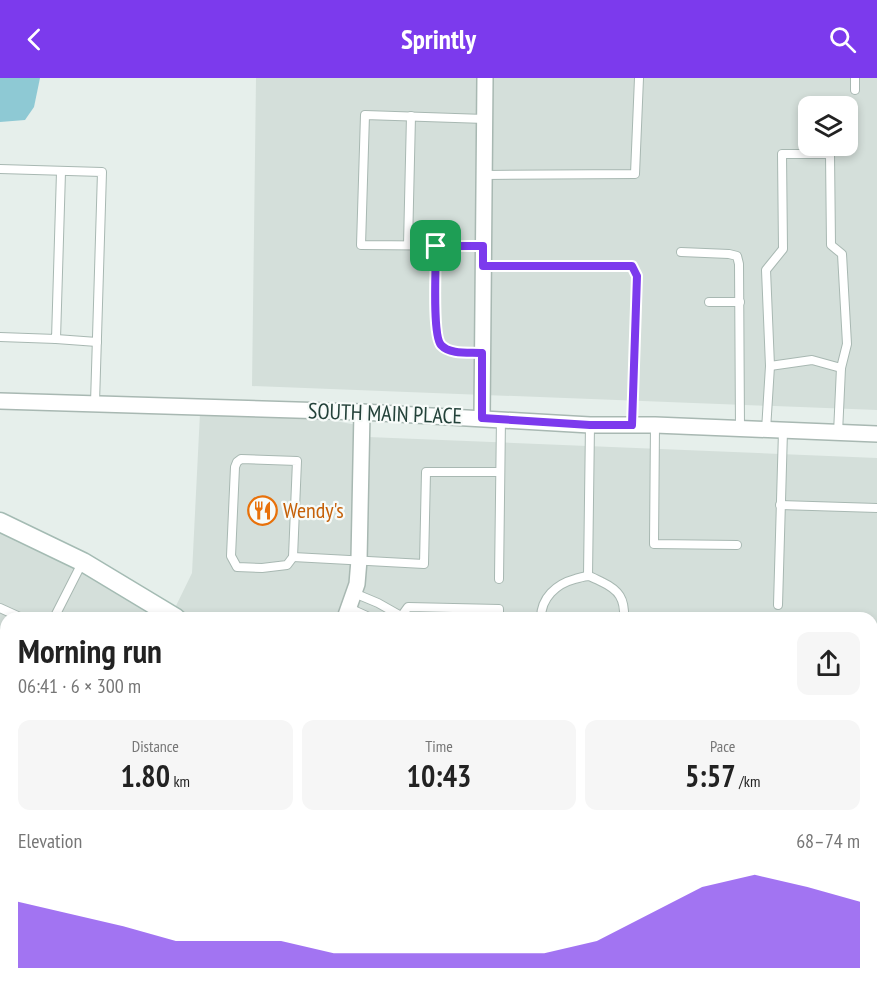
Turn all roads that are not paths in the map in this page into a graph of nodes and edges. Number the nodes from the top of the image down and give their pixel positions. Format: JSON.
{"nodes":[{"id":1,"x":485,"y":78,"type":"edge"},
{"id":2,"x":639,"y":78,"type":"edge"},
{"id":3,"x":855,"y":78,"type":"edge"},
{"id":4,"x":855,"y":90,"type":"dead end"},
{"id":5,"x":411,"y":116,"type":"junction"},
{"id":6,"x":484,"y":118,"type":"junction"},
{"id":7,"x":0,"y":169,"type":"edge"},
{"id":8,"x":62,"y":172,"type":"junction"},
{"id":9,"x":484,"y":175,"type":"junction"},
{"id":10,"x":408,"y":245,"type":"junction"},
{"id":11,"x":436,"y":246,"type":"junction"},
{"id":12,"x":483,"y":246,"type":"junction"},
{"id":13,"x":681,"y":252,"type":"dead end"},
{"id":14,"x":483,"y":266,"type":"junction"},
{"id":15,"x":709,"y":302,"type":"dead end"},
{"id":16,"x":740,"y":302,"type":"junction"},
{"id":17,"x":0,"y":337,"type":"edge"},
{"id":18,"x":56,"y":339,"type":"junction"},
{"id":19,"x":97,"y":342,"type":"junction"},
{"id":20,"x":482,"y":353,"type":"junction"},
{"id":21,"x":770,"y":366,"type":"junction"},
{"id":22,"x":841,"y":368,"type":"junction"},
{"id":23,"x":0,"y":401,"type":"edge"},
{"id":24,"x":95,"y":403,"type":"junction"},
{"id":25,"x":362,"y":412,"type":"junction"},
{"id":26,"x":482,"y":418,"type":"junction"},
{"id":27,"x":501,"y":418,"type":"junction"},
{"id":28,"x":590,"y":425,"type":"junction"},
{"id":29,"x":632,"y":425,"type":"junction"},
{"id":30,"x":655,"y":425,"type":"junction"},
{"id":31,"x":740,"y":429,"type":"junction"},
{"id":32,"x":766,"y":430,"type":"junction"},
{"id":33,"x":783,"y":431,"type":"junction"},
{"id":34,"x":838,"y":433,"type":"junction"},
{"id":35,"x":877,"y":434,"type":"edge"},
{"id":36,"x":500,"y":472,"type":"junction"},
{"id":37,"x":780,"y":505,"type":"junction"},
{"id":38,"x":877,"y":508,"type":"edge"},
{"id":39,"x":0,"y":522,"type":"edge"},
{"id":40,"x":736,"y":545,"type":"dead end"},
{"id":41,"x":293,"y":557,"type":"junction"},
{"id":42,"x":359,"y":560,"type":"junction"},
{"id":43,"x":83,"y":562,"type":"junction"},
{"id":44,"x":588,"y":576,"type":"junction"},
{"id":45,"x":499,"y":579,"type":"dead end"},
{"id":46,"x":778,"y":605,"type":"dead end"},
{"id":47,"x":350,"y":606,"type":"edge"},
{"id":48,"x":57,"y":612,"type":"edge"},
{"id":49,"x":166,"y":612,"type":"edge"},
{"id":50,"x":392,"y":612,"type":"edge"},
{"id":51,"x":404,"y":612,"type":"edge"},
{"id":52,"x":499,"y":612,"type":"edge"},
{"id":53,"x":541,"y":612,"type":"edge"},
{"id":54,"x":624,"y":612,"type":"edge"}],
"edges":[{"from":1,"to":6,"type":"street"},
{"from":2,"to":9,"type":"lane"},
{"from":3,"to":4,"type":"lane"},
{"from":5,"to":6,"type":"lane"},
{"from":5,"to":10,"type":"lane"},
{"from":5,"to":10,"type":"lane"},
{"from":6,"to":9,"type":"street"},
{"from":7,"to":8,"type":"lane"},
{"from":8,"to":18,"type":"lane"},
{"from":8,"to":19,"type":"lane"},
{"from":9,"to":12,"type":"street"},
{"from":10,"to":11,"type":"lane"},
{"from":11,"to":12,"type":"lane"},
{"from":11,"to":20,"type":"lane"},
{"from":12,"to":14,"type":"street"},
{"from":13,"to":16,"type":"lane"},
{"from":14,"to":20,"type":"street"},
{"from":14,"to":29,"type":"lane"},
{"from":15,"to":16,"type":"lane"},
{"from":16,"to":31,"type":"lane"},
{"from":17,"to":18,"type":"lane"},
{"from":18,"to":19,"type":"lane"},
{"from":19,"to":24,"type":"lane"},
{"from":20,"to":26,"type":"street"},
{"from":21,"to":22,"type":"lane"},
{"from":21,"to":22,"type":"lane"},
{"from":21,"to":32,"type":"lane"},
{"from":22,"to":34,"type":"lane"},
{"from":23,"to":24,"type":"street","name":"SOUTH MAIN PLACE"},
{"from":24,"to":25,"type":"street","name":"SOUTH MAIN PLACE"},
{"from":25,"to":26,"type":"street","name":"SOUTH MAIN PLACE"},
{"from":25,"to":42,"type":"street"},
{"from":26,"to":27,"type":"street","name":"SOUTH MAIN PLACE"},
{"from":27,"to":28,"type":"street","name":"SOUTH MAIN PLACE"},
{"from":27,"to":36,"type":"lane"},
{"from":28,"to":29,"type":"street","name":"SOUTH MAIN PLACE"},
{"from":28,"to":44,"type":"lane"},
{"from":29,"to":30,"type":"street","name":"SOUTH MAIN PLACE"},
{"from":30,"to":31,"type":"street","name":"SOUTH MAIN PLACE"},
{"from":30,"to":40,"type":"lane"},
{"from":31,"to":32,"type":"street","name":"SOUTH MAIN PLACE"},
{"from":32,"to":33,"type":"street","name":"SOUTH MAIN PLACE"},
{"from":33,"to":34,"type":"street","name":"SOUTH MAIN PLACE"},
{"from":33,"to":37,"type":"lane"},
{"from":34,"to":35,"type":"street","name":"SOUTH MAIN PLACE"},
{"from":36,"to":42,"type":"lane"},
{"from":36,"to":45,"type":"lane"},
{"from":37,"to":38,"type":"lane"},
{"from":37,"to":46,"type":"lane"},
{"from":39,"to":43,"type":"main road"},
{"from":41,"to":41,"type":"lane"},
{"from":41,"to":42,"type":"lane"},
{"from":42,"to":47,"type":"street"},
{"from":43,"to":48,"type":"lane"},
{"from":43,"to":49,"type":"main road"},
{"from":44,"to":53,"type":"lane"},
{"from":44,"to":54,"type":"lane"},
{"from":47,"to":50,"type":"lane"},
{"from":51,"to":52,"type":"lane"}]}
